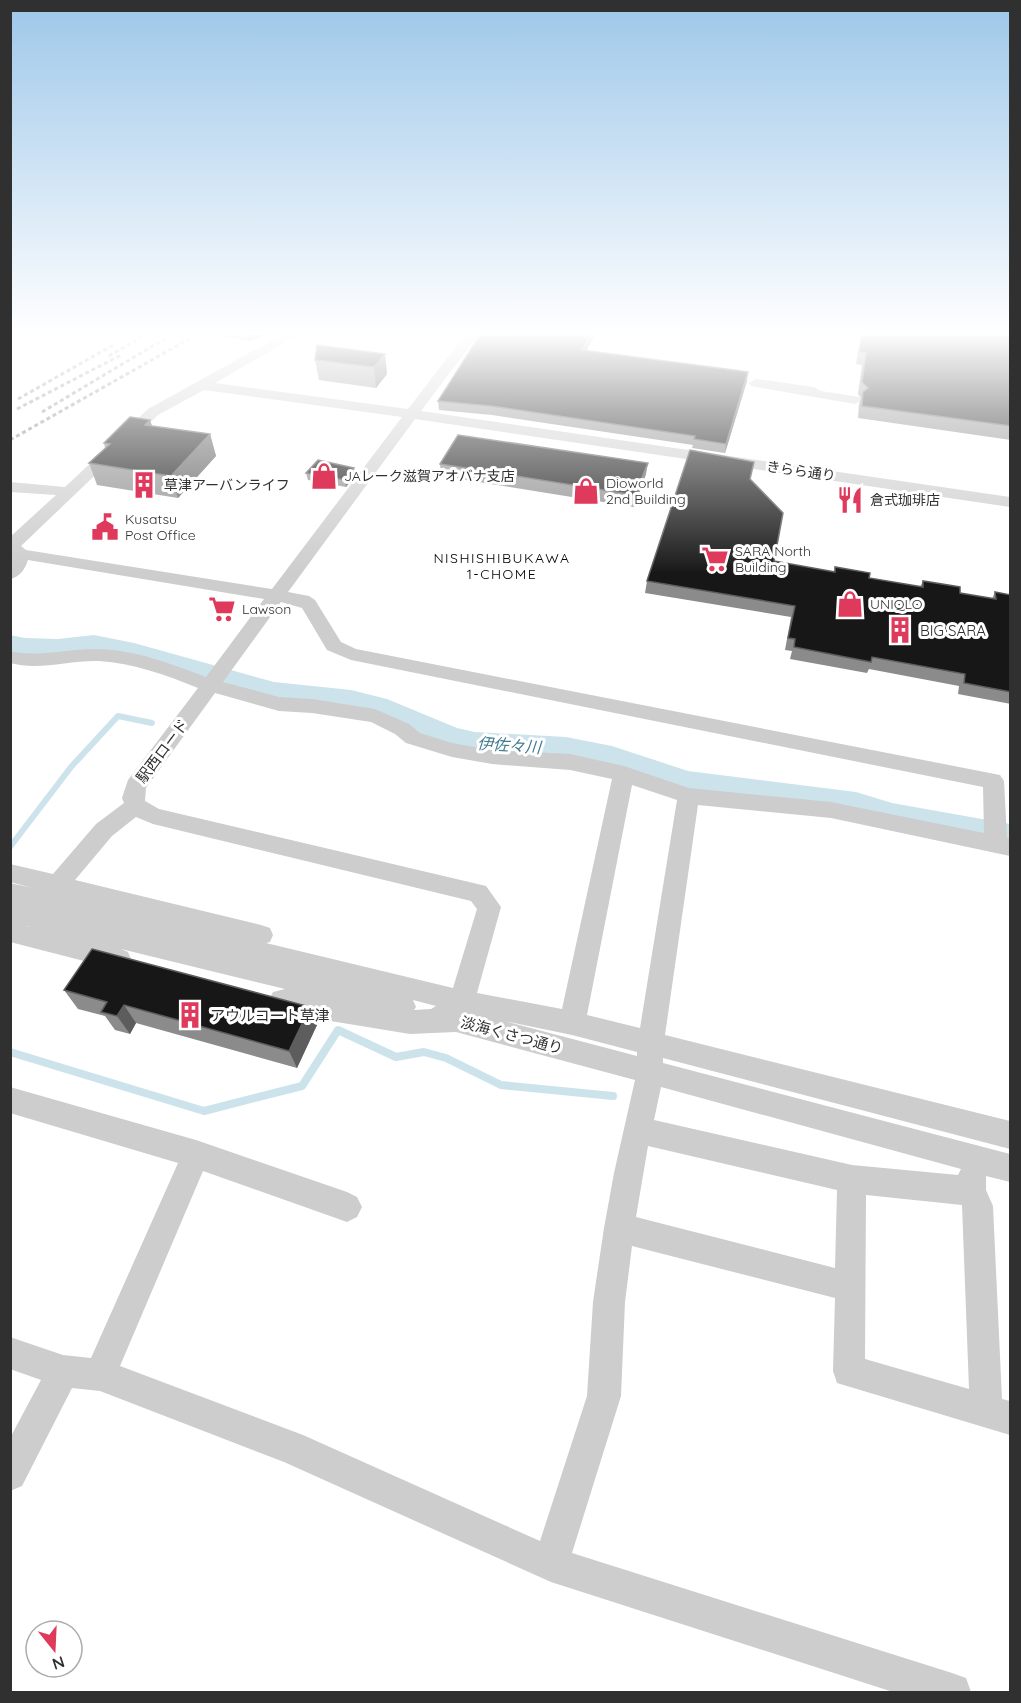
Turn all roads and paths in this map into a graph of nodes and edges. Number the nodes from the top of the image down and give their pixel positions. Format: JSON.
{"nodes":[{"id":1,"x":150,"y":414,"type":"edge"},
{"id":2,"x":413,"y":414,"type":"edge"},
{"id":3,"x":416,"y":414,"type":"edge"},
{"id":4,"x":10,"y":487,"type":"edge"},
{"id":5,"x":70,"y":492,"type":"junction"},
{"id":6,"x":1011,"y":502,"type":"edge"},
{"id":7,"x":16,"y":550,"type":"edge"},
{"id":8,"x":10,"y":574,"type":"edge"},
{"id":9,"x":277,"y":596,"type":"junction"},
{"id":10,"x":10,"y":657,"type":"edge"},
{"id":11,"x":217,"y":678,"type":"junction"},
{"id":12,"x":624,"y":774,"type":"junction"},
{"id":13,"x":688,"y":796,"type":"junction"},
{"id":14,"x":135,"y":806,"type":"junction"},
{"id":15,"x":1000,"y":841,"type":"edge"},
{"id":16,"x":10,"y":873,"type":"edge"},
{"id":17,"x":59,"y":883,"type":"junction"},
{"id":18,"x":10,"y":892,"type":"edge"},
{"id":19,"x":10,"y":912,"type":"edge"},
{"id":20,"x":10,"y":932,"type":"edge"},
{"id":21,"x":261,"y":934,"type":"dead end"},
{"id":22,"x":458,"y":1011,"type":"junction"},
{"id":23,"x":572,"y":1023,"type":"junction"},
{"id":24,"x":650,"y":1059,"type":"junction"},
{"id":25,"x":10,"y":1100,"type":"edge"},
{"id":26,"x":639,"y":1130,"type":"junction"},
{"id":27,"x":1011,"y":1135,"type":"edge"},
{"id":28,"x":196,"y":1154,"type":"junction"},
{"id":29,"x":974,"y":1158,"type":"junction"},
{"id":30,"x":1011,"y":1168,"type":"edge"},
{"id":31,"x":852,"y":1179,"type":"junction"},
{"id":32,"x":971,"y":1191,"type":"junction"},
{"id":33,"x":347,"y":1207,"type":"dead end"},
{"id":34,"x":619,"y":1228,"type":"junction"},
{"id":35,"x":850,"y":1287,"type":"junction"},
{"id":36,"x":10,"y":1353,"type":"edge"},
{"id":37,"x":63,"y":1371,"type":"junction"},
{"id":38,"x":100,"y":1375,"type":"junction"},
{"id":39,"x":998,"y":1415,"type":"edge"},
{"id":40,"x":10,"y":1474,"type":"edge"},
{"id":41,"x":551,"y":1564,"type":"junction"},
{"id":42,"x":952,"y":1692,"type":"edge"}],
"edges":[{"from":1,"to":5,"type":"street"},
{"from":2,"to":9,"type":"street","name":"駅西ロード"},
{"from":3,"to":6,"type":"street","name":"きらら通り"},
{"from":4,"to":5,"type":"street"},
{"from":5,"to":7,"type":"street"},
{"from":7,"to":8,"type":"street"},
{"from":7,"to":9,"type":"street"},
{"from":9,"to":11,"type":"street","name":"駅西ロード"},
{"from":9,"to":15,"type":"street"},
{"from":10,"to":11,"type":"street"},
{"from":11,"to":12,"type":"street"},
{"from":11,"to":14,"type":"street","name":"駅西ロード"},
{"from":12,"to":13,"type":"street"},
{"from":12,"to":23,"type":"street"},
{"from":13,"to":15,"type":"street"},
{"from":13,"to":24,"type":"street"},
{"from":14,"to":17,"type":"street"},
{"from":14,"to":22,"type":"street"},
{"from":16,"to":17,"type":"street"},
{"from":17,"to":21,"type":"street"},
{"from":18,"to":22,"type":"street","name":"淡海くさつ通り"},
{"from":19,"to":22,"type":"street","name":"淡海くさつ通り"},
{"from":20,"to":22,"type":"street"},
{"from":22,"to":23,"type":"street","name":"淡海くさつ通り"},
{"from":22,"to":24,"type":"street","name":"淡海くさつ通り"},
{"from":23,"to":24,"type":"street","name":"淡海くさつ通り"},
{"from":24,"to":26,"type":"street"},
{"from":24,"to":27,"type":"street","name":"淡海くさつ通り"},
{"from":24,"to":29,"type":"street","name":"淡海くさつ通り"},
{"from":25,"to":28,"type":"street"},
{"from":26,"to":31,"type":"street"},
{"from":26,"to":34,"type":"street"},
{"from":28,"to":33,"type":"street"},
{"from":28,"to":38,"type":"street"},
{"from":29,"to":30,"type":"street","name":"淡海くさつ通り"},
{"from":29,"to":32,"type":"street"},
{"from":31,"to":32,"type":"street"},
{"from":31,"to":35,"type":"street"},
{"from":32,"to":39,"type":"street"},
{"from":34,"to":35,"type":"street"},
{"from":34,"to":41,"type":"street"},
{"from":35,"to":39,"type":"street"},
{"from":36,"to":37,"type":"street"},
{"from":37,"to":38,"type":"street"},
{"from":37,"to":40,"type":"street"},
{"from":38,"to":41,"type":"street"},
{"from":41,"to":42,"type":"street"}]}
